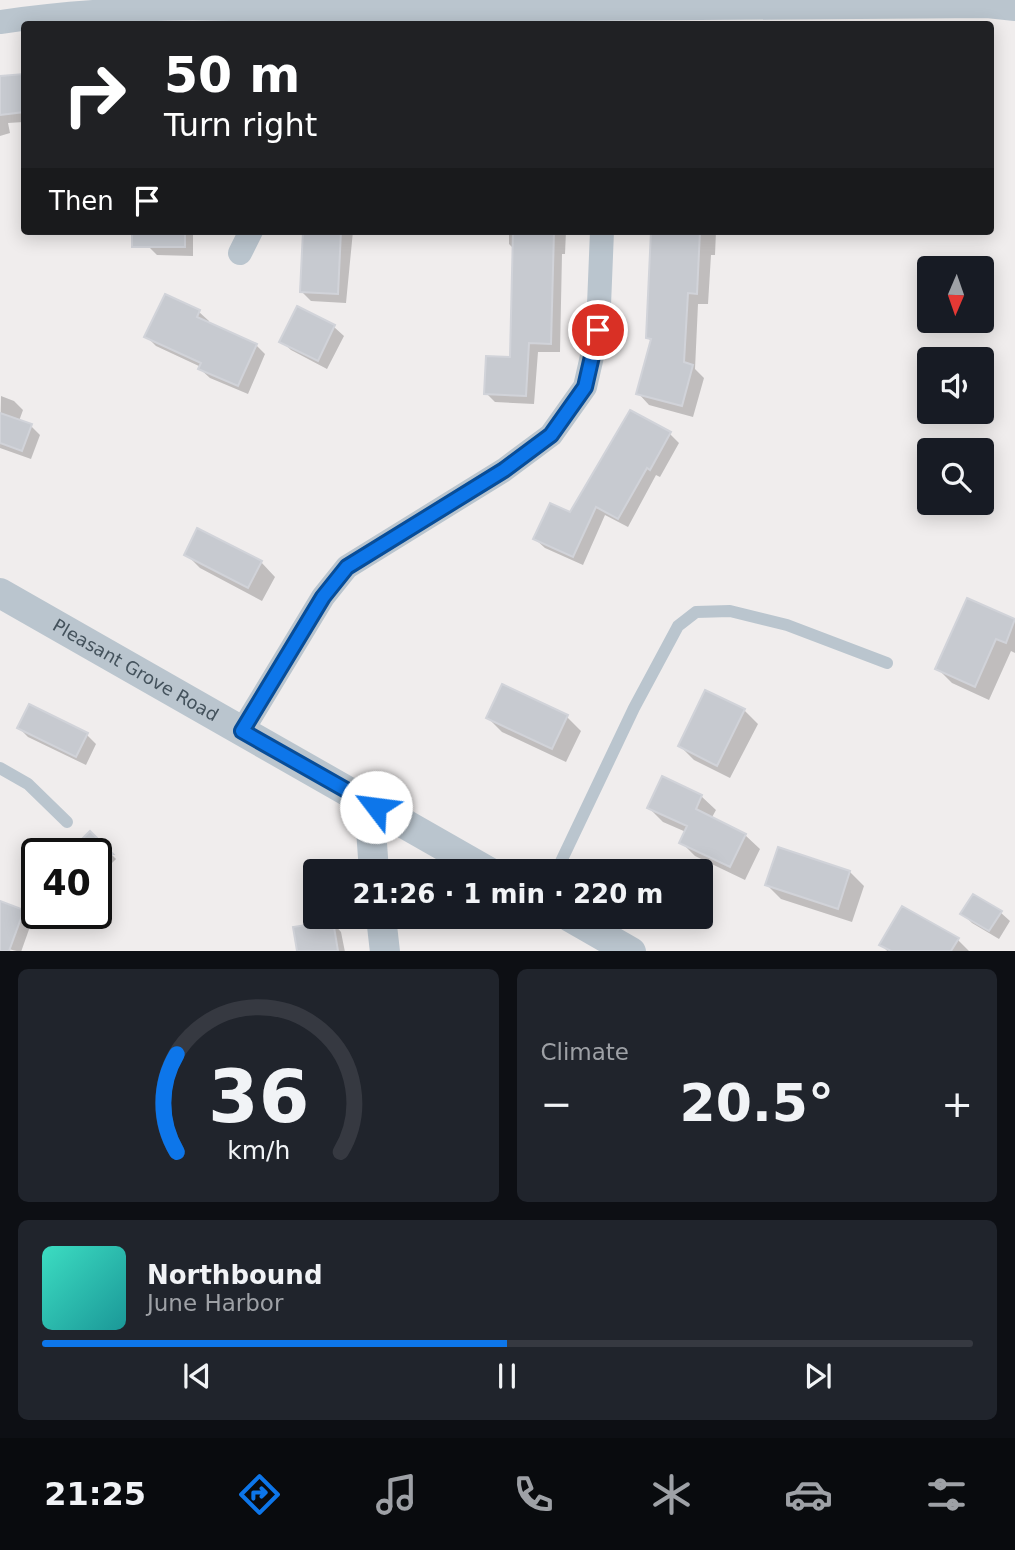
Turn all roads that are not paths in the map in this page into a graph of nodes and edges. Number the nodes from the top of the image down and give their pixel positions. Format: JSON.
{"nodes":[{"id":1,"x":988,"y":3,"type":"edge"},
{"id":2,"x":1015,"y":9,"type":"edge"},
{"id":3,"x":611,"y":11,"type":"edge"},
{"id":4,"x":266,"y":12,"type":"edge"},
{"id":5,"x":0,"y":22,"type":"edge"},
{"id":6,"x":602,"y":235,"type":"edge"},
{"id":7,"x":0,"y":593,"type":"edge"},
{"id":8,"x":887,"y":663,"type":"dead end"},
{"id":9,"x":242,"y":731,"type":"junction"},
{"id":10,"x":0,"y":768,"type":"edge"},
{"id":11,"x":376,"y":807,"type":"junction"},
{"id":12,"x":67,"y":821,"type":"dead end"},
{"id":13,"x":373,"y":859,"type":"edge"},
{"id":14,"x":466,"y":859,"type":"edge"},
{"id":15,"x":562,"y":859,"type":"edge"},
{"id":16,"x":382,"y":929,"type":"edge"},
{"id":17,"x":585,"y":929,"type":"edge"},
{"id":18,"x":385,"y":951,"type":"edge"},
{"id":19,"x":631,"y":951,"type":"edge"}],
"edges":[{"from":1,"to":2,"type":"street"},
{"from":1,"to":3,"type":"street"},
{"from":3,"to":4,"type":"street"},
{"from":4,"to":5,"type":"street"},
{"from":6,"to":9,"type":"street"},
{"from":7,"to":9,"type":"street","name":"Pleasant Grove Road"},
{"from":8,"to":15,"type":"lane"},
{"from":9,"to":11,"type":"street","name":"Pleasant Grove Road"},
{"from":10,"to":12,"type":"lane"},
{"from":11,"to":13,"type":"street"},
{"from":11,"to":14,"type":"street","name":"Pleasant Grove Road"},
{"from":16,"to":18,"type":"street"},
{"from":17,"to":19,"type":"street"}]}
